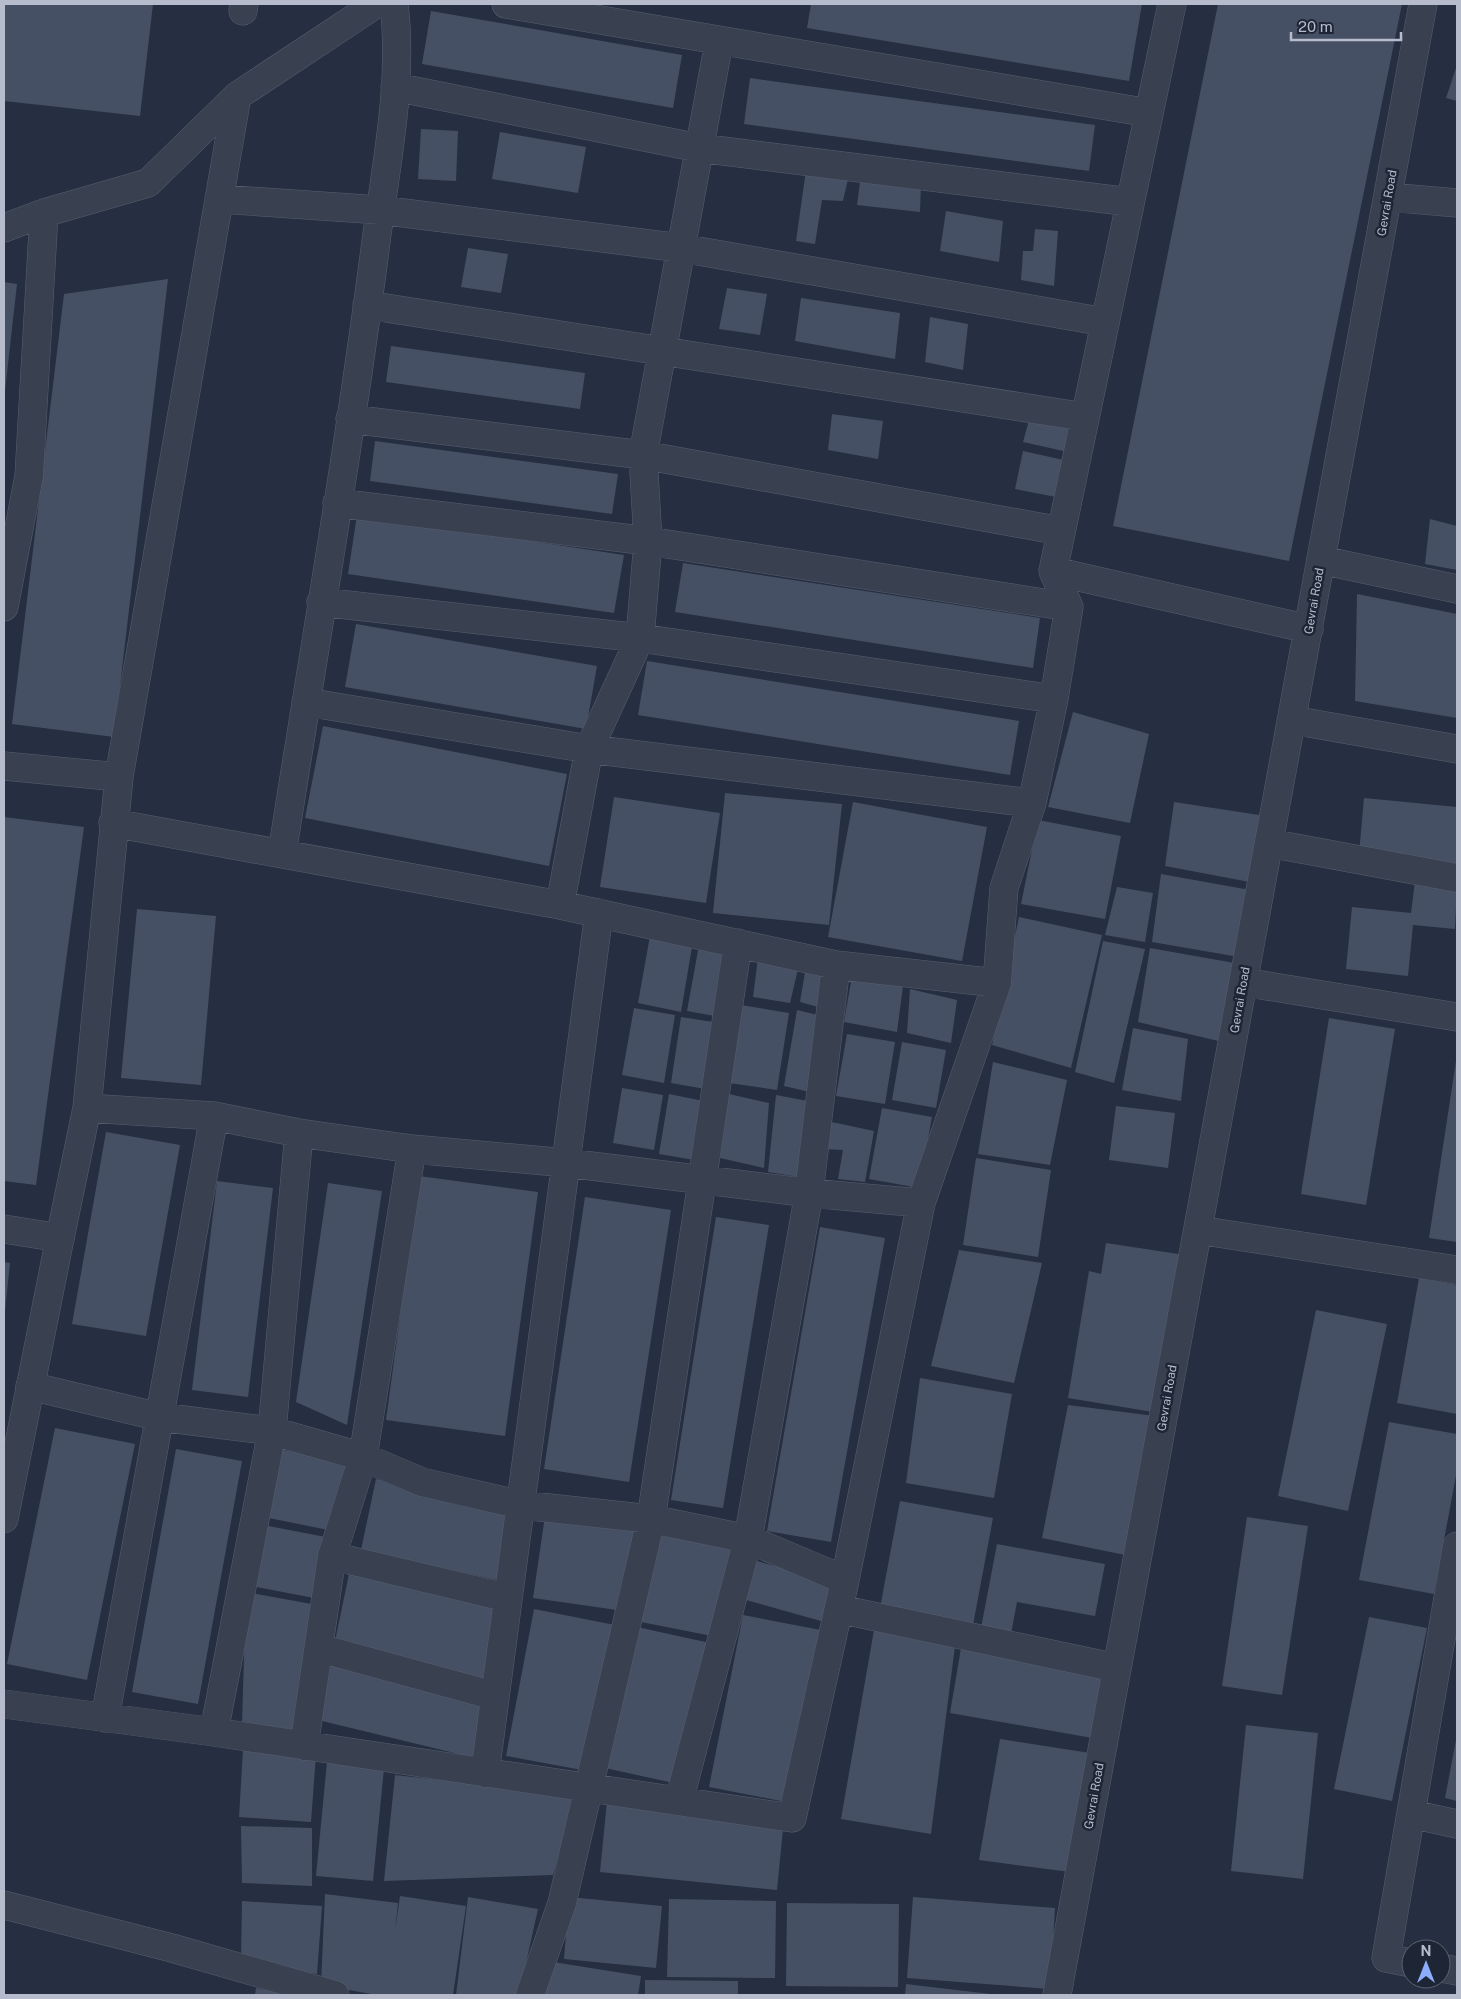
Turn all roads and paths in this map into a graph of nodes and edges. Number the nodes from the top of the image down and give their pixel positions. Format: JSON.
{"nodes":[{"id":1,"x":376,"y":4,"type":"edge"},
{"id":2,"x":394,"y":4,"type":"edge"},
{"id":3,"x":506,"y":4,"type":"edge"},
{"id":4,"x":1172,"y":4,"type":"edge"},
{"id":5,"x":1423,"y":4,"type":"edge"},
{"id":6,"x":719,"y":42,"type":"junction"},
{"id":7,"x":395,"y":87,"type":"junction"},
{"id":8,"x":237,"y":96,"type":"junction"},
{"id":9,"x":1149,"y":113,"type":"junction"},
{"id":10,"x":699,"y":148,"type":"junction"},
{"id":11,"x":1388,"y":196,"type":"junction"},
{"id":12,"x":219,"y":199,"type":"junction"},
{"id":13,"x":1130,"y":202,"type":"junction"},
{"id":14,"x":1457,"y":202,"type":"edge"},
{"id":15,"x":380,"y":210,"type":"junction"},
{"id":16,"x":44,"y":213,"type":"junction"},
{"id":17,"x":4,"y":228,"type":"edge"},
{"id":18,"x":681,"y":248,"type":"junction"},
{"id":19,"x":368,"y":305,"type":"junction"},
{"id":20,"x":1105,"y":322,"type":"junction"},
{"id":21,"x":662,"y":352,"type":"junction"},
{"id":22,"x":1085,"y":417,"type":"junction"},
{"id":23,"x":350,"y":419,"type":"junction"},
{"id":24,"x":643,"y":455,"type":"junction"},
{"id":25,"x":337,"y":502,"type":"junction"},
{"id":26,"x":1061,"y":531,"type":"junction"},
{"id":27,"x":648,"y":541,"type":"junction"},
{"id":28,"x":1321,"y":560,"type":"junction"},
{"id":29,"x":1053,"y":571,"type":"junction"},
{"id":30,"x":1457,"y":589,"type":"edge"},
{"id":31,"x":321,"y":602,"type":"junction"},
{"id":32,"x":4,"y":607,"type":"edge"},
{"id":33,"x":1069,"y":607,"type":"junction"},
{"id":34,"x":1309,"y":629,"type":"junction"},
{"id":35,"x":640,"y":638,"type":"junction"},
{"id":36,"x":1054,"y":699,"type":"junction"},
{"id":37,"x":306,"y":702,"type":"junction"},
{"id":38,"x":1292,"y":720,"type":"junction"},
{"id":39,"x":589,"y":749,"type":"junction"},
{"id":40,"x":1457,"y":750,"type":"edge"},
{"id":41,"x":4,"y":766,"type":"edge"},
{"id":42,"x":119,"y":777,"type":"junction"},
{"id":43,"x":1032,"y":803,"type":"junction"},
{"id":44,"x":113,"y":823,"type":"junction"},
{"id":45,"x":1269,"y":843,"type":"junction"},
{"id":46,"x":282,"y":854,"type":"junction"},
{"id":47,"x":1457,"y":878,"type":"edge"},
{"id":48,"x":560,"y":905,"type":"junction"},
{"id":49,"x":599,"y":913,"type":"junction"},
{"id":50,"x":738,"y":943,"type":"junction"},
{"id":51,"x":836,"y":965,"type":"junction"},
{"id":52,"x":1244,"y":982,"type":"junction"},
{"id":53,"x":997,"y":984,"type":"junction"},
{"id":54,"x":1457,"y":1017,"type":"edge"},
{"id":55,"x":87,"y":1108,"type":"junction"},
{"id":56,"x":214,"y":1116,"type":"junction"},
{"id":57,"x":299,"y":1133,"type":"junction"},
{"id":58,"x":412,"y":1149,"type":"junction"},
{"id":59,"x":567,"y":1163,"type":"junction"},
{"id":60,"x":702,"y":1178,"type":"junction"},
{"id":61,"x":809,"y":1193,"type":"junction"},
{"id":62,"x":920,"y":1204,"type":"junction"},
{"id":63,"x":4,"y":1229,"type":"edge"},
{"id":64,"x":1198,"y":1230,"type":"junction"},
{"id":65,"x":60,"y":1238,"type":"junction"},
{"id":66,"x":1457,"y":1270,"type":"edge"},
{"id":67,"x":30,"y":1386,"type":"junction"},
{"id":68,"x":160,"y":1417,"type":"junction"},
{"id":69,"x":272,"y":1432,"type":"junction"},
{"id":70,"x":364,"y":1457,"type":"junction"},
{"id":71,"x":521,"y":1505,"type":"junction"},
{"id":72,"x":4,"y":1519,"type":"edge"},
{"id":73,"x":651,"y":1519,"type":"junction"},
{"id":74,"x":748,"y":1539,"type":"junction"},
{"id":75,"x":1457,"y":1546,"type":"edge"},
{"id":76,"x":332,"y":1556,"type":"junction"},
{"id":77,"x":845,"y":1580,"type":"junction"},
{"id":78,"x":508,"y":1598,"type":"junction"},
{"id":79,"x":839,"y":1610,"type":"junction"},
{"id":80,"x":319,"y":1648,"type":"junction"},
{"id":81,"x":1117,"y":1668,"type":"junction"},
{"id":82,"x":495,"y":1696,"type":"junction"},
{"id":83,"x":4,"y":1704,"type":"edge"},
{"id":84,"x":105,"y":1718,"type":"junction"},
{"id":85,"x":214,"y":1732,"type":"junction"},
{"id":86,"x":304,"y":1746,"type":"junction"},
{"id":87,"x":484,"y":1773,"type":"junction"},
{"id":88,"x":591,"y":1788,"type":"junction"},
{"id":89,"x":680,"y":1802,"type":"junction"},
{"id":90,"x":1411,"y":1814,"type":"junction"},
{"id":91,"x":1457,"y":1824,"type":"edge"},
{"id":92,"x":4,"y":1905,"type":"edge"},
{"id":93,"x":1401,"y":1961,"type":"edge"},
{"id":94,"x":335,"y":1995,"type":"edge"},
{"id":95,"x":530,"y":1995,"type":"edge"},
{"id":96,"x":1057,"y":1995,"type":"edge"}],
"edges":[{"from":1,"to":8,"type":"street"},
{"from":2,"to":7,"type":"street"},
{"from":3,"to":6,"type":"street"},
{"from":4,"to":9,"type":"street"},
{"from":5,"to":11,"type":"street","name":"Gevrai Road"},
{"from":6,"to":9,"type":"street"},
{"from":6,"to":10,"type":"street"},
{"from":7,"to":10,"type":"street"},
{"from":7,"to":15,"type":"street"},
{"from":8,"to":12,"type":"street"},
{"from":8,"to":16,"type":"street"},
{"from":9,"to":13,"type":"street"},
{"from":10,"to":13,"type":"street"},
{"from":10,"to":18,"type":"street"},
{"from":11,"to":14,"type":"street"},
{"from":11,"to":28,"type":"street","name":"Gevrai Road"},
{"from":12,"to":15,"type":"street"},
{"from":12,"to":42,"type":"street"},
{"from":13,"to":20,"type":"street"},
{"from":15,"to":18,"type":"street"},
{"from":15,"to":19,"type":"street"},
{"from":16,"to":17,"type":"street"},
{"from":16,"to":32,"type":"street"},
{"from":18,"to":20,"type":"street"},
{"from":18,"to":21,"type":"street"},
{"from":19,"to":21,"type":"street"},
{"from":19,"to":23,"type":"street"},
{"from":20,"to":22,"type":"street"},
{"from":21,"to":22,"type":"street"},
{"from":21,"to":24,"type":"street"},
{"from":22,"to":26,"type":"street"},
{"from":23,"to":24,"type":"street"},
{"from":23,"to":25,"type":"street"},
{"from":24,"to":26,"type":"street"},
{"from":24,"to":27,"type":"street"},
{"from":25,"to":27,"type":"street"},
{"from":25,"to":31,"type":"street"},
{"from":26,"to":29,"type":"street"},
{"from":27,"to":33,"type":"street"},
{"from":27,"to":35,"type":"street"},
{"from":28,"to":30,"type":"street"},
{"from":28,"to":34,"type":"street","name":"Gevrai Road"},
{"from":29,"to":33,"type":"street"},
{"from":29,"to":34,"type":"street"},
{"from":31,"to":35,"type":"street"},
{"from":31,"to":37,"type":"street"},
{"from":33,"to":36,"type":"street"},
{"from":34,"to":38,"type":"street","name":"Gevrai Road"},
{"from":35,"to":36,"type":"street"},
{"from":35,"to":39,"type":"street"},
{"from":36,"to":43,"type":"street"},
{"from":37,"to":39,"type":"street"},
{"from":37,"to":46,"type":"street"},
{"from":38,"to":40,"type":"street"},
{"from":38,"to":45,"type":"street","name":"Gevrai Road"},
{"from":39,"to":43,"type":"street"},
{"from":39,"to":48,"type":"street"},
{"from":41,"to":42,"type":"street"},
{"from":42,"to":44,"type":"street"},
{"from":43,"to":53,"type":"street"},
{"from":44,"to":46,"type":"street"},
{"from":44,"to":55,"type":"street"},
{"from":45,"to":47,"type":"street"},
{"from":45,"to":52,"type":"street","name":"Gevrai Road"},
{"from":46,"to":48,"type":"street"},
{"from":48,"to":49,"type":"street"},
{"from":49,"to":50,"type":"street"},
{"from":49,"to":59,"type":"street"},
{"from":50,"to":51,"type":"street"},
{"from":50,"to":60,"type":"street"},
{"from":51,"to":53,"type":"street"},
{"from":51,"to":61,"type":"street"},
{"from":52,"to":54,"type":"street"},
{"from":52,"to":64,"type":"street","name":"Gevrai Road"},
{"from":53,"to":62,"type":"street"},
{"from":55,"to":56,"type":"street"},
{"from":55,"to":65,"type":"street"},
{"from":56,"to":57,"type":"street"},
{"from":56,"to":68,"type":"street"},
{"from":57,"to":58,"type":"street"},
{"from":57,"to":69,"type":"street"},
{"from":58,"to":59,"type":"street"},
{"from":58,"to":70,"type":"street"},
{"from":59,"to":60,"type":"street"},
{"from":59,"to":71,"type":"street"},
{"from":60,"to":61,"type":"street"},
{"from":60,"to":73,"type":"street"},
{"from":61,"to":62,"type":"street"},
{"from":61,"to":74,"type":"street"},
{"from":62,"to":77,"type":"street"},
{"from":63,"to":65,"type":"street"},
{"from":64,"to":66,"type":"street"},
{"from":64,"to":81,"type":"street","name":"Gevrai Road"},
{"from":65,"to":67,"type":"street"},
{"from":67,"to":68,"type":"street"},
{"from":67,"to":72,"type":"street"},
{"from":68,"to":69,"type":"street"},
{"from":68,"to":84,"type":"street"},
{"from":69,"to":70,"type":"street"},
{"from":69,"to":85,"type":"street"},
{"from":70,"to":71,"type":"street"},
{"from":70,"to":76,"type":"street"},
{"from":71,"to":73,"type":"street"},
{"from":71,"to":78,"type":"street"},
{"from":73,"to":74,"type":"street"},
{"from":73,"to":88,"type":"street"},
{"from":74,"to":77,"type":"street"},
{"from":74,"to":89,"type":"street"},
{"from":75,"to":90,"type":"street"},
{"from":76,"to":78,"type":"street"},
{"from":76,"to":80,"type":"street"},
{"from":77,"to":79,"type":"street"},
{"from":78,"to":82,"type":"street"},
{"from":79,"to":81,"type":"street"},
{"from":79,"to":89,"type":"street"},
{"from":80,"to":82,"type":"street"},
{"from":80,"to":86,"type":"street"},
{"from":81,"to":96,"type":"street","name":"Gevrai Road"},
{"from":82,"to":87,"type":"street"},
{"from":83,"to":84,"type":"street"},
{"from":84,"to":85,"type":"street"},
{"from":85,"to":86,"type":"street"},
{"from":86,"to":87,"type":"street"},
{"from":87,"to":88,"type":"street"},
{"from":88,"to":89,"type":"street"},
{"from":88,"to":95,"type":"street"},
{"from":90,"to":91,"type":"street"},
{"from":90,"to":93,"type":"street"},
{"from":92,"to":94,"type":"street"}]}
